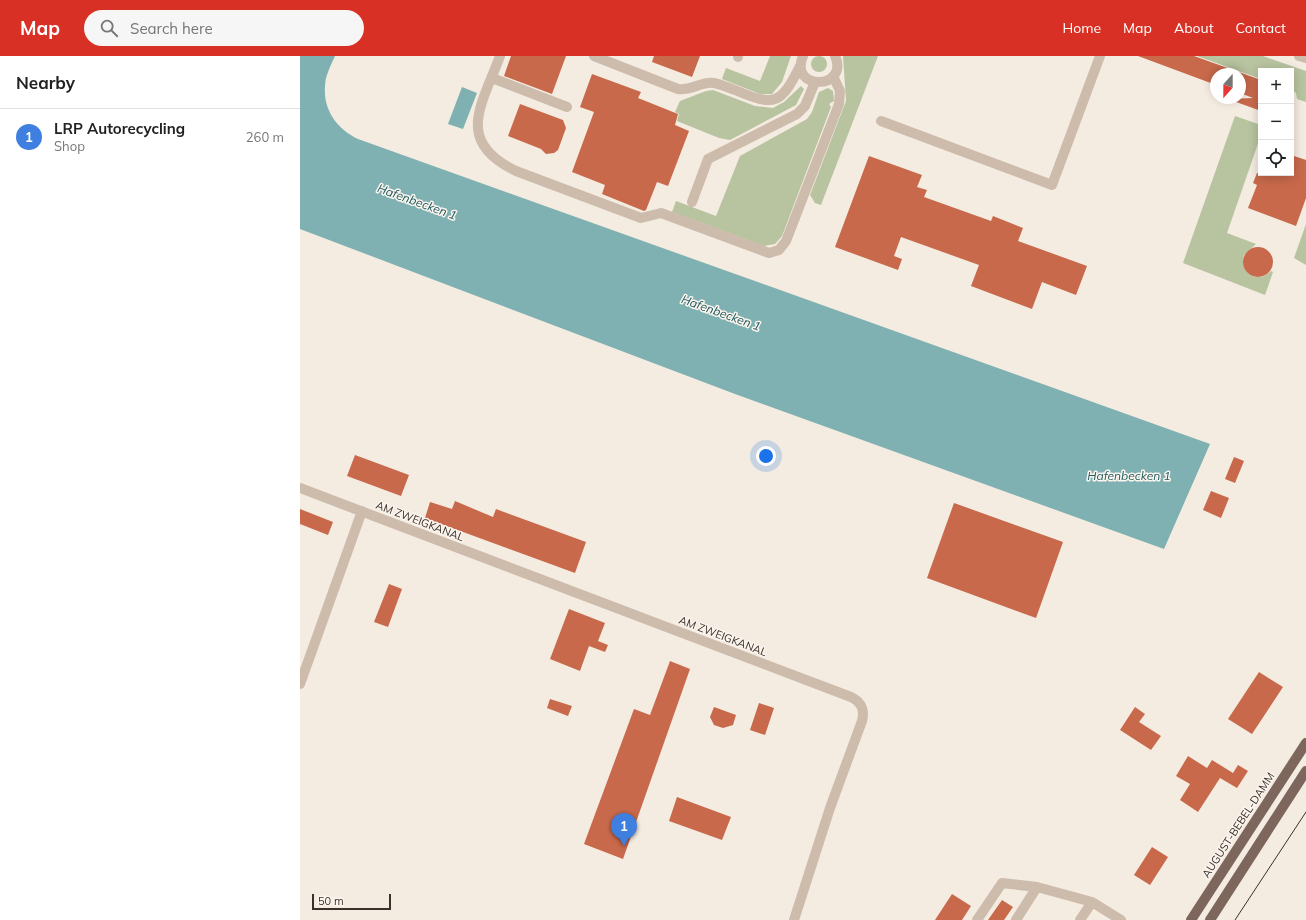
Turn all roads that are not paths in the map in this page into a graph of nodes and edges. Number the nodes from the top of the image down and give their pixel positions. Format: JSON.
{"nodes":[{"id":1,"x":500,"y":56,"type":"edge"},
{"id":2,"x":594,"y":56,"type":"edge"},
{"id":3,"x":835,"y":56,"type":"edge"},
{"id":4,"x":1100,"y":56,"type":"edge"},
{"id":5,"x":1299,"y":56,"type":"edge"},
{"id":6,"x":1306,"y":58,"type":"edge"},
{"id":7,"x":802,"y":60,"type":"edge"},
{"id":8,"x":833,"y":76,"type":"junction"},
{"id":9,"x":492,"y":78,"type":"junction"},
{"id":10,"x":815,"y":82,"type":"junction"},
{"id":11,"x":567,"y":107,"type":"dead end"},
{"id":12,"x":881,"y":121,"type":"dead end"},
{"id":13,"x":692,"y":202,"type":"dead end"},
{"id":14,"x":300,"y":488,"type":"edge"},
{"id":15,"x":362,"y":511,"type":"junction"},
{"id":16,"x":300,"y":684,"type":"edge"},
{"id":17,"x":1306,"y":743,"type":"edge"},
{"id":18,"x":1306,"y":771,"type":"edge"},
{"id":19,"x":1037,"y":887,"type":"junction"},
{"id":20,"x":1092,"y":902,"type":"junction"},
{"id":21,"x":794,"y":920,"type":"edge"},
{"id":22,"x":977,"y":920,"type":"edge"},
{"id":23,"x":1016,"y":920,"type":"edge"},
{"id":24,"x":1080,"y":920,"type":"edge"},
{"id":25,"x":1121,"y":920,"type":"edge"},
{"id":26,"x":1191,"y":920,"type":"edge"},
{"id":27,"x":1210,"y":920,"type":"edge"}],
"edges":[{"from":1,"to":9,"type":"street"},
{"from":2,"to":7,"type":"street"},
{"from":3,"to":8,"type":"street"},
{"from":4,"to":12,"type":"street"},
{"from":5,"to":6,"type":"street"},
{"from":7,"to":10,"type":"street"},
{"from":8,"to":9,"type":"street"},
{"from":8,"to":10,"type":"street"},
{"from":9,"to":11,"type":"street"},
{"from":10,"to":13,"type":"street"},
{"from":14,"to":15,"type":"street","name":"AM ZWEIGKANAL"},
{"from":15,"to":16,"type":"street","name":"AM ZWEIGKANAL"},
{"from":15,"to":21,"type":"street","name":"AM ZWEIGKANAL"},
{"from":17,"to":26,"type":"main road","name":"AUGUST-BEBEL-DAMM"},
{"from":18,"to":27,"type":"main road"},
{"from":19,"to":20,"type":"street"},
{"from":19,"to":22,"type":"street"},
{"from":19,"to":23,"type":"street"},
{"from":20,"to":24,"type":"street"},
{"from":20,"to":25,"type":"street"}]}
